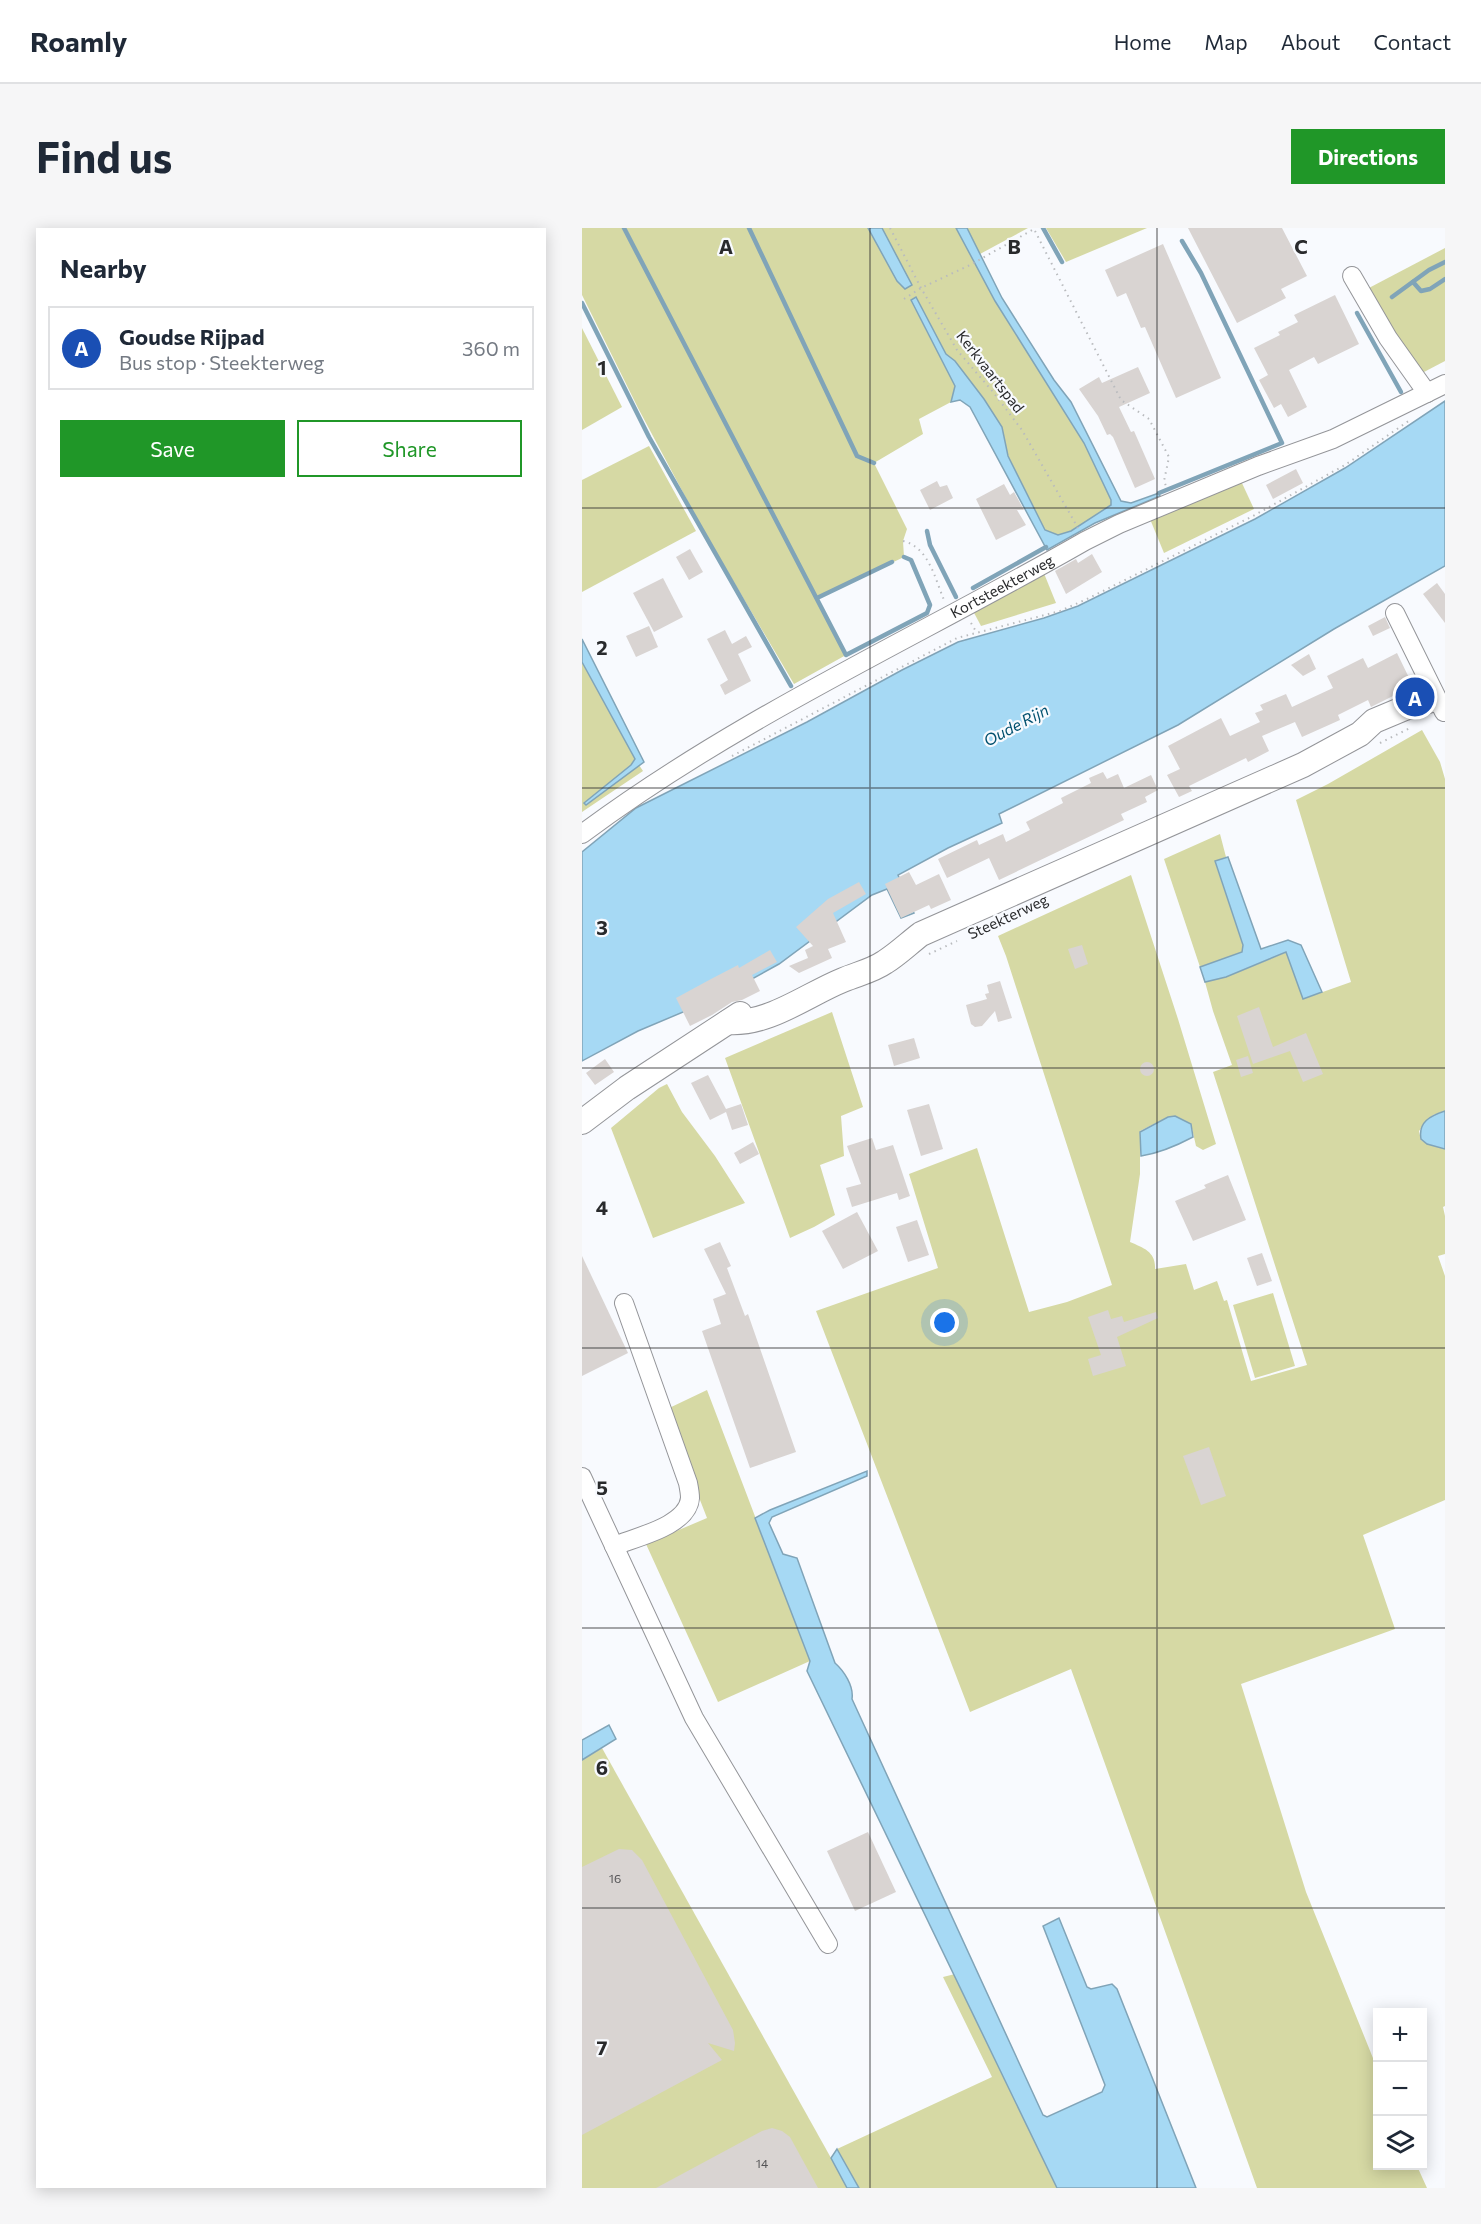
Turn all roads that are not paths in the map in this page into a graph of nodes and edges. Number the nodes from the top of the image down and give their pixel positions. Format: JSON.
{"nodes":[{"id":1,"x":1352,"y":276,"type":"dead end"},
{"id":2,"x":1445,"y":384,"type":"edge"},
{"id":3,"x":1427,"y":393,"type":"junction"},
{"id":4,"x":1395,"y":613,"type":"dead end"},
{"id":5,"x":1439,"y":700,"type":"edge"},
{"id":6,"x":582,"y":834,"type":"edge"},
{"id":7,"x":582,"y":1122,"type":"edge"},
{"id":8,"x":624,"y":1303,"type":"dead end"},
{"id":9,"x":582,"y":1477,"type":"edge"},
{"id":10,"x":614,"y":1546,"type":"junction"},
{"id":11,"x":828,"y":1944,"type":"dead end"}],
"edges":[{"from":1,"to":3,"type":"street"},
{"from":2,"to":3,"type":"street","name":"Kortsteekterweg"},
{"from":3,"to":6,"type":"street","name":"Kortsteekterweg"},
{"from":4,"to":5,"type":"street"},
{"from":5,"to":7,"type":"main road","name":"Steekterweg"},
{"from":8,"to":10,"type":"street"},
{"from":9,"to":10,"type":"street"},
{"from":10,"to":11,"type":"street"}]}
